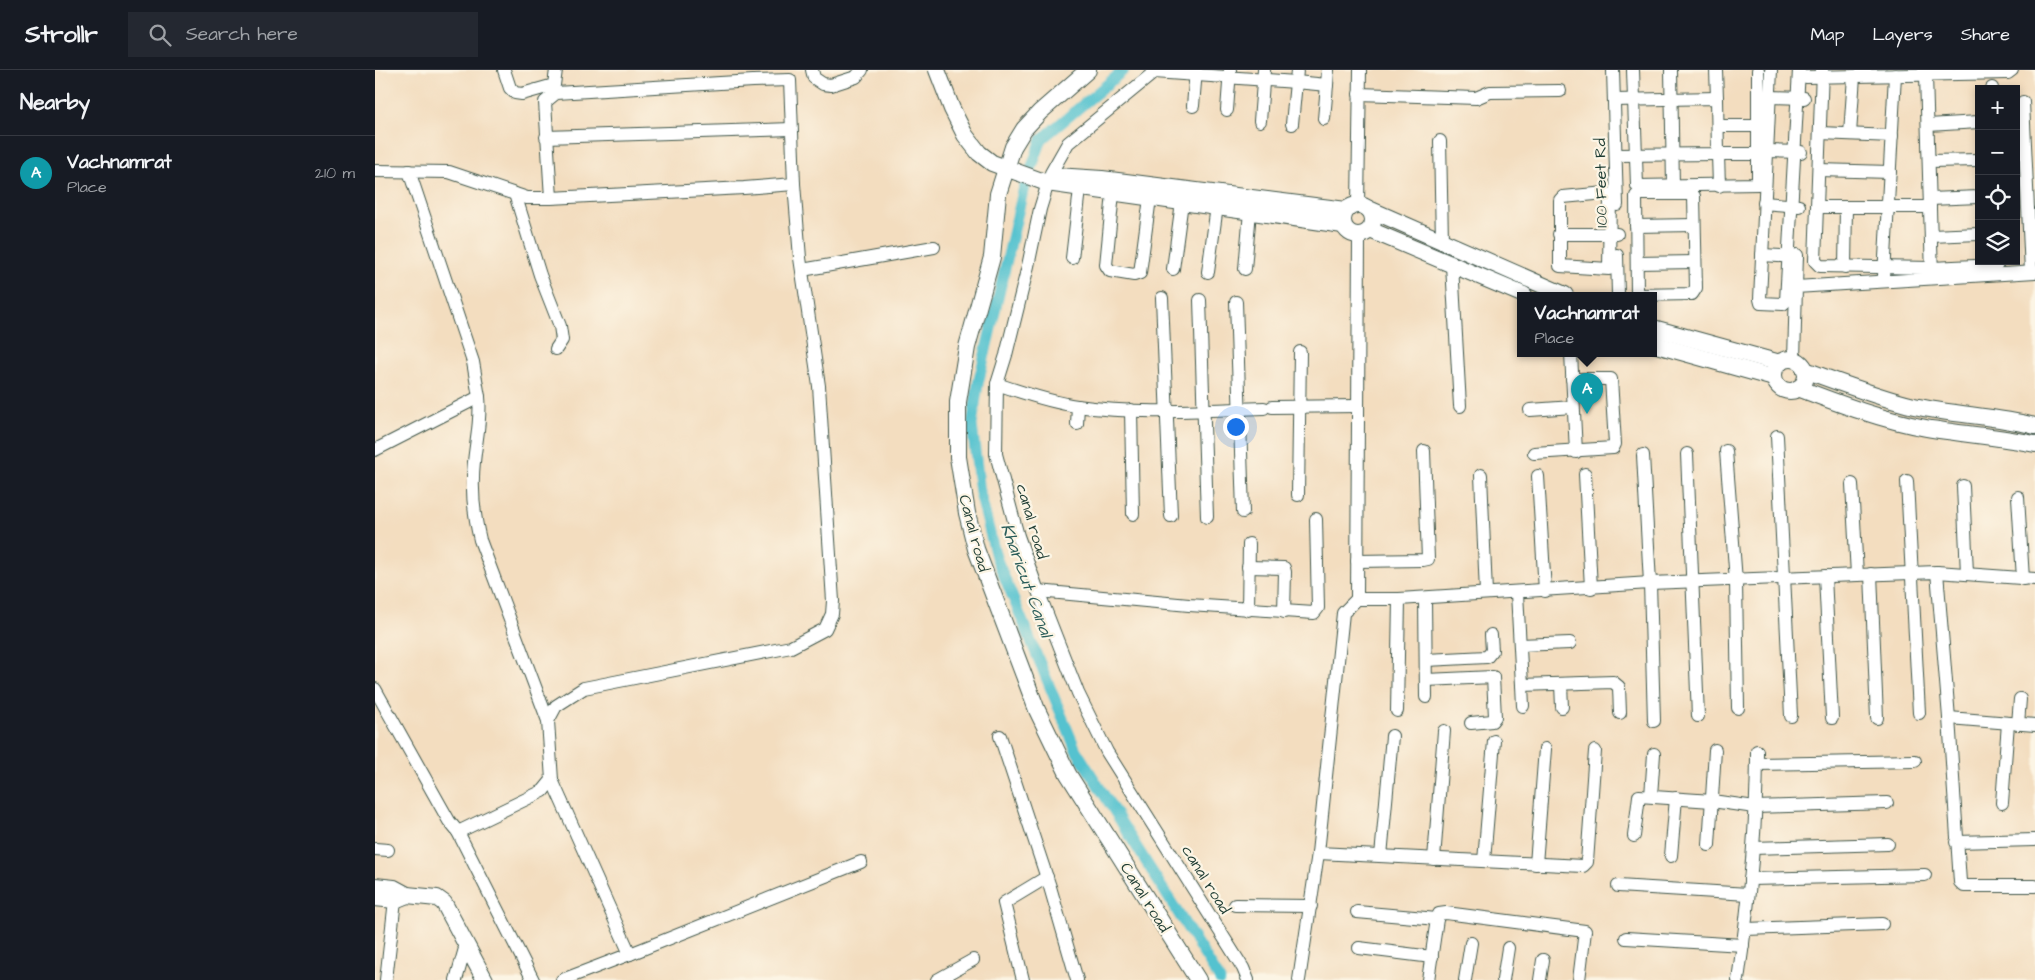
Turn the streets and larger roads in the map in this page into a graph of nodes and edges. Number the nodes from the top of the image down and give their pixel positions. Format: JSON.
{"nodes":[{"id":1,"x":504,"y":70,"type":"edge"},
{"id":2,"x":556,"y":70,"type":"edge"},
{"id":3,"x":862,"y":70,"type":"edge"},
{"id":4,"x":937,"y":70,"type":"edge"},
{"id":5,"x":946,"y":70,"type":"edge"},
{"id":6,"x":1087,"y":70,"type":"edge"},
{"id":7,"x":1327,"y":70,"type":"edge"},
{"id":8,"x":1360,"y":70,"type":"edge"},
{"id":9,"x":1613,"y":70,"type":"edge"},
{"id":10,"x":1633,"y":70,"type":"edge"},
{"id":11,"x":1671,"y":70,"type":"edge"},
{"id":12,"x":1716,"y":70,"type":"edge"},
{"id":13,"x":1757,"y":70,"type":"edge"},
{"id":14,"x":1771,"y":70,"type":"edge"},
{"id":15,"x":2012,"y":70,"type":"edge"},
{"id":16,"x":1156,"y":71,"type":"edge"},
{"id":17,"x":1196,"y":72,"type":"edge"},
{"id":18,"x":1804,"y":72,"type":"edge"},
{"id":19,"x":1911,"y":72,"type":"edge"},
{"id":20,"x":1948,"y":72,"type":"edge"},
{"id":21,"x":1822,"y":73,"type":"edge"},
{"id":22,"x":813,"y":74,"type":"edge"},
{"id":23,"x":1230,"y":74,"type":"edge"},
{"id":24,"x":1860,"y":74,"type":"edge"},
{"id":25,"x":1263,"y":75,"type":"edge"},
{"id":26,"x":1895,"y":75,"type":"junction"},
{"id":27,"x":1926,"y":75,"type":"junction"},
{"id":28,"x":1296,"y":76,"type":"edge"},
{"id":29,"x":791,"y":80,"type":"junction"},
{"id":30,"x":1327,"y":84,"type":"junction"},
{"id":31,"x":555,"y":89,"type":"junction"},
{"id":32,"x":1559,"y":92,"type":"dead end"},
{"id":33,"x":1359,"y":94,"type":"junction"},
{"id":34,"x":1769,"y":97,"type":"junction"},
{"id":35,"x":1717,"y":98,"type":"junction"},
{"id":36,"x":1801,"y":98,"type":"junction"},
{"id":37,"x":1671,"y":99,"type":"junction"},
{"id":38,"x":1614,"y":100,"type":"junction"},
{"id":39,"x":1633,"y":100,"type":"junction"},
{"id":40,"x":2023,"y":102,"type":"dead end"},
{"id":41,"x":1193,"y":106,"type":"dead end"},
{"id":42,"x":1227,"y":110,"type":"dead end"},
{"id":43,"x":1324,"y":119,"type":"dead end"},
{"id":44,"x":1260,"y":121,"type":"dead end"},
{"id":45,"x":1975,"y":122,"type":"edge"},
{"id":46,"x":1292,"y":124,"type":"dead end"},
{"id":47,"x":1928,"y":125,"type":"junction"},
{"id":48,"x":1718,"y":126,"type":"junction"},
{"id":49,"x":1758,"y":126,"type":"junction"},
{"id":50,"x":791,"y":129,"type":"junction"},
{"id":51,"x":1820,"y":133,"type":"junction"},
{"id":52,"x":1850,"y":134,"type":"junction"},
{"id":53,"x":1892,"y":136,"type":"junction"},
{"id":54,"x":546,"y":137,"type":"junction"},
{"id":55,"x":1440,"y":141,"type":"dead end"},
{"id":56,"x":1762,"y":152,"type":"junction"},
{"id":57,"x":1798,"y":152,"type":"junction"},
{"id":58,"x":1718,"y":154,"type":"junction"},
{"id":59,"x":1615,"y":155,"type":"junction"},
{"id":60,"x":1634,"y":155,"type":"junction"},
{"id":61,"x":1673,"y":155,"type":"junction"},
{"id":62,"x":1975,"y":160,"type":"edge"},
{"id":63,"x":1929,"y":161,"type":"junction"},
{"id":64,"x":1008,"y":164,"type":"junction"},
{"id":65,"x":1819,"y":170,"type":"junction"},
{"id":66,"x":375,"y":171,"type":"edge"},
{"id":67,"x":409,"y":171,"type":"junction"},
{"id":68,"x":1890,"y":172,"type":"junction"},
{"id":69,"x":1049,"y":179,"type":"junction"},
{"id":70,"x":793,"y":184,"type":"junction"},
{"id":71,"x":1673,"y":186,"type":"junction"},
{"id":72,"x":1719,"y":186,"type":"junction"},
{"id":73,"x":1081,"y":189,"type":"junction"},
{"id":74,"x":1113,"y":193,"type":"junction"},
{"id":75,"x":515,"y":194,"type":"junction"},
{"id":76,"x":1975,"y":197,"type":"edge"},
{"id":77,"x":551,"y":198,"type":"junction"},
{"id":78,"x":1149,"y":198,"type":"junction"},
{"id":79,"x":1182,"y":202,"type":"junction"},
{"id":80,"x":1764,"y":203,"type":"junction"},
{"id":81,"x":1930,"y":203,"type":"junction"},
{"id":82,"x":1795,"y":205,"type":"junction"},
{"id":83,"x":1217,"y":206,"type":"junction"},
{"id":84,"x":1817,"y":207,"type":"junction"},
{"id":85,"x":1846,"y":207,"type":"junction"},
{"id":86,"x":1888,"y":207,"type":"junction"},
{"id":87,"x":1250,"y":211,"type":"junction"},
{"id":88,"x":1354,"y":212,"type":"junction"},
{"id":89,"x":1694,"y":225,"type":"junction"},
{"id":90,"x":1636,"y":226,"type":"junction"},
{"id":91,"x":1365,"y":233,"type":"junction"},
{"id":92,"x":1559,"y":234,"type":"junction"},
{"id":93,"x":1614,"y":234,"type":"junction"},
{"id":94,"x":1975,"y":234,"type":"edge"},
{"id":95,"x":1931,"y":236,"type":"junction"},
{"id":96,"x":1442,"y":241,"type":"junction"},
{"id":97,"x":934,"y":248,"type":"dead end"},
{"id":98,"x":1762,"y":255,"type":"junction"},
{"id":99,"x":1793,"y":257,"type":"junction"},
{"id":100,"x":1072,"y":258,"type":"dead end"},
{"id":101,"x":1695,"y":262,"type":"junction"},
{"id":102,"x":1637,"y":263,"type":"junction"},
{"id":103,"x":1452,"y":265,"type":"junction"},
{"id":104,"x":1996,"y":265,"type":"edge"},
{"id":105,"x":1845,"y":267,"type":"junction"},
{"id":106,"x":1884,"y":267,"type":"junction"},
{"id":107,"x":1173,"y":268,"type":"dead end"},
{"id":108,"x":1245,"y":269,"type":"dead end"},
{"id":109,"x":802,"y":270,"type":"junction"},
{"id":110,"x":1208,"y":272,"type":"dead end"},
{"id":111,"x":2033,"y":272,"type":"edge"},
{"id":112,"x":1932,"y":273,"type":"junction"},
{"id":113,"x":1883,"y":281,"type":"junction"},
{"id":114,"x":1796,"y":287,"type":"junction"},
{"id":115,"x":1517,"y":292,"type":"edge"},
{"id":116,"x":1558,"y":292,"type":"edge"},
{"id":117,"x":1618,"y":292,"type":"edge"},
{"id":118,"x":1637,"y":292,"type":"edge"},
{"id":119,"x":1657,"y":295,"type":"edge"},
{"id":120,"x":1162,"y":298,"type":"dead end"},
{"id":121,"x":1200,"y":300,"type":"dead end"},
{"id":122,"x":1236,"y":302,"type":"dead end"},
{"id":123,"x":1657,"y":329,"type":"edge"},
{"id":124,"x":1657,"y":345,"type":"edge"},
{"id":125,"x":556,"y":349,"type":"dead end"},
{"id":126,"x":1300,"y":352,"type":"dead end"},
{"id":127,"x":1571,"y":357,"type":"edge"},
{"id":128,"x":1793,"y":364,"type":"junction"},
{"id":129,"x":1774,"y":378,"type":"junction"},
{"id":130,"x":1572,"y":379,"type":"junction"},
{"id":131,"x":997,"y":384,"type":"junction"},
{"id":132,"x":1799,"y":388,"type":"junction"},
{"id":133,"x":479,"y":397,"type":"junction"},
{"id":134,"x":1078,"y":406,"type":"junction"},
{"id":135,"x":1358,"y":406,"type":"junction"},
{"id":136,"x":1460,"y":406,"type":"dead end"},
{"id":137,"x":1299,"y":407,"type":"junction"},
{"id":138,"x":1573,"y":408,"type":"junction"},
{"id":139,"x":1240,"y":409,"type":"junction"},
{"id":140,"x":1131,"y":410,"type":"junction"},
{"id":141,"x":1530,"y":410,"type":"dead end"},
{"id":142,"x":1167,"y":411,"type":"junction"},
{"id":143,"x":1204,"y":411,"type":"junction"},
{"id":144,"x":1077,"y":424,"type":"dead end"},
{"id":145,"x":2035,"y":426,"type":"edge"},
{"id":146,"x":1777,"y":436,"type":"dead end"},
{"id":147,"x":2035,"y":444,"type":"edge"},
{"id":148,"x":375,"y":450,"type":"edge"},
{"id":149,"x":1424,"y":451,"type":"dead end"},
{"id":150,"x":1726,"y":451,"type":"dead end"},
{"id":151,"x":1576,"y":452,"type":"junction"},
{"id":152,"x":1534,"y":453,"type":"dead end"},
{"id":153,"x":1687,"y":454,"type":"dead end"},
{"id":154,"x":1643,"y":455,"type":"dead end"},
{"id":155,"x":1585,"y":474,"type":"dead end"},
{"id":156,"x":1481,"y":475,"type":"dead end"},
{"id":157,"x":1538,"y":476,"type":"dead end"},
{"id":158,"x":1907,"y":481,"type":"dead end"},
{"id":159,"x":1852,"y":484,"type":"dead end"},
{"id":160,"x":1963,"y":486,"type":"dead end"},
{"id":161,"x":1298,"y":495,"type":"dead end"},
{"id":162,"x":2018,"y":496,"type":"dead end"},
{"id":163,"x":1243,"y":512,"type":"dead end"},
{"id":164,"x":1133,"y":514,"type":"dead end"},
{"id":165,"x":1171,"y":516,"type":"dead end"},
{"id":166,"x":1207,"y":517,"type":"dead end"},
{"id":167,"x":1316,"y":519,"type":"dead end"},
{"id":168,"x":1249,"y":544,"type":"dead end"},
{"id":169,"x":1357,"y":562,"type":"junction"},
{"id":170,"x":1248,"y":567,"type":"junction"},
{"id":171,"x":1937,"y":572,"type":"junction"},
{"id":172,"x":1911,"y":573,"type":"junction"},
{"id":173,"x":1967,"y":573,"type":"junction"},
{"id":174,"x":1871,"y":574,"type":"junction"},
{"id":175,"x":1857,"y":575,"type":"junction"},
{"id":176,"x":1825,"y":576,"type":"junction"},
{"id":177,"x":1784,"y":578,"type":"junction"},
{"id":178,"x":2029,"y":579,"type":"edge"},
{"id":179,"x":1736,"y":581,"type":"junction"},
{"id":180,"x":1693,"y":582,"type":"junction"},
{"id":181,"x":1650,"y":583,"type":"junction"},
{"id":182,"x":1591,"y":588,"type":"junction"},
{"id":183,"x":1545,"y":591,"type":"junction"},
{"id":184,"x":1038,"y":592,"type":"junction"},
{"id":185,"x":1517,"y":593,"type":"junction"},
{"id":186,"x":1486,"y":594,"type":"junction"},
{"id":187,"x":1425,"y":598,"type":"junction"},
{"id":188,"x":1357,"y":599,"type":"junction"},
{"id":189,"x":1399,"y":600,"type":"junction"},
{"id":190,"x":1248,"y":610,"type":"junction"},
{"id":191,"x":1284,"y":612,"type":"junction"},
{"id":192,"x":1491,"y":635,"type":"dead end"},
{"id":193,"x":1570,"y":643,"type":"dead end"},
{"id":194,"x":1520,"y":645,"type":"junction"},
{"id":195,"x":1426,"y":660,"type":"junction"},
{"id":196,"x":1426,"y":680,"type":"junction"},
{"id":197,"x":1561,"y":684,"type":"junction"},
{"id":198,"x":1522,"y":685,"type":"junction"},
{"id":199,"x":375,"y":689,"type":"edge"},
{"id":200,"x":1426,"y":697,"type":"dead end"},
{"id":201,"x":2020,"y":699,"type":"dead end"},
{"id":202,"x":1523,"y":706,"type":"dead end"},
{"id":203,"x":1562,"y":707,"type":"dead end"},
{"id":204,"x":1738,"y":708,"type":"dead end"},
{"id":205,"x":1397,"y":711,"type":"dead end"},
{"id":206,"x":1620,"y":713,"type":"dead end"},
{"id":207,"x":1919,"y":713,"type":"dead end"},
{"id":208,"x":1698,"y":716,"type":"dead end"},
{"id":209,"x":1791,"y":716,"type":"dead end"},
{"id":210,"x":1833,"y":718,"type":"dead end"},
{"id":211,"x":1877,"y":718,"type":"dead end"},
{"id":212,"x":1949,"y":718,"type":"junction"},
{"id":213,"x":548,"y":721,"type":"junction"},
{"id":214,"x":1654,"y":721,"type":"dead end"},
{"id":215,"x":1471,"y":723,"type":"dead end"},
{"id":216,"x":2013,"y":723,"type":"junction"},
{"id":217,"x":2035,"y":725,"type":"edge"},
{"id":218,"x":1444,"y":731,"type":"dead end"},
{"id":219,"x":1000,"y":736,"type":"dead end"},
{"id":220,"x":1391,"y":736,"type":"dead end"},
{"id":221,"x":1494,"y":741,"type":"dead end"},
{"id":222,"x":1545,"y":748,"type":"dead end"},
{"id":223,"x":1595,"y":750,"type":"dead end"},
{"id":224,"x":1715,"y":750,"type":"dead end"},
{"id":225,"x":1654,"y":754,"type":"dead end"},
{"id":226,"x":1915,"y":761,"type":"dead end"},
{"id":227,"x":552,"y":780,"type":"junction"},
{"id":228,"x":1651,"y":796,"type":"junction"},
{"id":229,"x":1676,"y":798,"type":"junction"},
{"id":230,"x":1712,"y":801,"type":"junction"},
{"id":231,"x":1887,"y":803,"type":"dead end"},
{"id":232,"x":2002,"y":803,"type":"dead end"},
{"id":233,"x":1755,"y":806,"type":"junction"},
{"id":234,"x":458,"y":832,"type":"junction"},
{"id":235,"x":1634,"y":836,"type":"dead end"},
{"id":236,"x":2035,"y":840,"type":"edge"},
{"id":237,"x":1956,"y":842,"type":"junction"},
{"id":238,"x":1709,"y":844,"type":"dead end"},
{"id":239,"x":1888,"y":844,"type":"dead end"},
{"id":240,"x":1753,"y":848,"type":"junction"},
{"id":241,"x":1318,"y":853,"type":"junction"},
{"id":242,"x":1381,"y":856,"type":"junction"},
{"id":243,"x":1671,"y":856,"type":"dead end"},
{"id":244,"x":1434,"y":859,"type":"junction"},
{"id":245,"x":1484,"y":861,"type":"junction"},
{"id":246,"x":861,"y":862,"type":"dead end"},
{"id":247,"x":1536,"y":864,"type":"junction"},
{"id":248,"x":1925,"y":876,"type":"dead end"},
{"id":249,"x":1047,"y":877,"type":"junction"},
{"id":250,"x":1750,"y":880,"type":"junction"},
{"id":251,"x":375,"y":886,"type":"edge"},
{"id":252,"x":1618,"y":886,"type":"dead end"},
{"id":253,"x":2035,"y":886,"type":"edge"},
{"id":254,"x":1748,"y":894,"type":"junction"},
{"id":255,"x":401,"y":897,"type":"junction"},
{"id":256,"x":375,"y":898,"type":"edge"},
{"id":257,"x":1235,"y":904,"type":"dead end"},
{"id":258,"x":1311,"y":906,"type":"junction"},
{"id":259,"x":1357,"y":912,"type":"dead end"},
{"id":260,"x":1437,"y":919,"type":"junction"},
{"id":261,"x":1882,"y":924,"type":"dead end"},
{"id":262,"x":1746,"y":929,"type":"junction"},
{"id":263,"x":1626,"y":938,"type":"dead end"},
{"id":264,"x":1471,"y":944,"type":"dead end"},
{"id":265,"x":466,"y":945,"type":"junction"},
{"id":266,"x":1743,"y":945,"type":"junction"},
{"id":267,"x":1359,"y":948,"type":"dead end"},
{"id":268,"x":1508,"y":948,"type":"dead end"},
{"id":269,"x":629,"y":954,"type":"junction"},
{"id":270,"x":1432,"y":957,"type":"junction"},
{"id":271,"x":973,"y":960,"type":"dead end"},
{"id":272,"x":1543,"y":960,"type":"dead end"},
{"id":273,"x":386,"y":980,"type":"edge"},
{"id":274,"x":456,"y":980,"type":"edge"},
{"id":275,"x":485,"y":980,"type":"edge"},
{"id":276,"x":533,"y":980,"type":"edge"},
{"id":277,"x":562,"y":980,"type":"edge"},
{"id":278,"x":937,"y":980,"type":"edge"},
{"id":279,"x":1023,"y":980,"type":"edge"},
{"id":280,"x":1077,"y":980,"type":"edge"},
{"id":281,"x":1198,"y":980,"type":"edge"},
{"id":282,"x":1248,"y":980,"type":"edge"},
{"id":283,"x":1299,"y":980,"type":"edge"},
{"id":284,"x":1428,"y":980,"type":"edge"},
{"id":285,"x":1465,"y":980,"type":"edge"},
{"id":286,"x":1503,"y":980,"type":"edge"},
{"id":287,"x":1540,"y":980,"type":"edge"},
{"id":288,"x":1579,"y":980,"type":"edge"},
{"id":289,"x":1739,"y":980,"type":"edge"}],
"edges":[{"from":1,"to":31,"type":"street"},
{"from":2,"to":31,"type":"street"},
{"from":3,"to":22,"type":"street"},
{"from":4,"to":64,"type":"street"},
{"from":5,"to":64,"type":"street"},
{"from":6,"to":64,"type":"street","name":"Canal road"},
{"from":7,"to":30,"type":"street"},
{"from":8,"to":33,"type":"street"},
{"from":9,"to":38,"type":"street","name":"100 Feet Rd"},
{"from":10,"to":39,"type":"street"},
{"from":11,"to":37,"type":"street"},
{"from":12,"to":35,"type":"street"},
{"from":13,"to":49,"type":"street"},
{"from":14,"to":34,"type":"street"},
{"from":15,"to":20,"type":"street"},
{"from":16,"to":17,"type":"street"},
{"from":16,"to":69,"type":"street","name":"canal road"},
{"from":17,"to":23,"type":"street"},
{"from":17,"to":41,"type":"street"},
{"from":18,"to":21,"type":"street"},
{"from":18,"to":36,"type":"street"},
{"from":19,"to":26,"type":"street"},
{"from":19,"to":27,"type":"street"},
{"from":20,"to":27,"type":"street"},
{"from":21,"to":24,"type":"street"},
{"from":21,"to":51,"type":"street"},
{"from":22,"to":29,"type":"street"},
{"from":23,"to":25,"type":"street"},
{"from":23,"to":42,"type":"street"},
{"from":24,"to":26,"type":"street"},
{"from":24,"to":52,"type":"street"},
{"from":25,"to":28,"type":"street"},
{"from":25,"to":44,"type":"street"},
{"from":26,"to":53,"type":"street"},
{"from":27,"to":47,"type":"street"},
{"from":28,"to":30,"type":"street"},
{"from":28,"to":46,"type":"street"},
{"from":29,"to":31,"type":"street"},
{"from":29,"to":50,"type":"street"},
{"from":30,"to":43,"type":"street"},
{"from":31,"to":54,"type":"street"},
{"from":32,"to":33,"type":"street"},
{"from":33,"to":88,"type":"street"},
{"from":34,"to":36,"type":"street"},
{"from":34,"to":56,"type":"street"},
{"from":35,"to":37,"type":"street"},
{"from":35,"to":48,"type":"street"},
{"from":36,"to":57,"type":"street"},
{"from":37,"to":39,"type":"street"},
{"from":37,"to":61,"type":"street"},
{"from":38,"to":39,"type":"street"},
{"from":38,"to":59,"type":"street","name":"100 Feet Rd"},
{"from":39,"to":60,"type":"street"},
{"from":40,"to":111,"type":"street"},
{"from":45,"to":47,"type":"street"},
{"from":47,"to":63,"type":"street"},
{"from":48,"to":49,"type":"street"},
{"from":48,"to":58,"type":"street"},
{"from":49,"to":56,"type":"street"},
{"from":50,"to":54,"type":"street"},
{"from":50,"to":70,"type":"street"},
{"from":51,"to":52,"type":"street"},
{"from":51,"to":65,"type":"street"},
{"from":52,"to":53,"type":"street"},
{"from":53,"to":68,"type":"street"},
{"from":54,"to":77,"type":"street"},
{"from":55,"to":96,"type":"street"},
{"from":56,"to":57,"type":"street"},
{"from":56,"to":58,"type":"street"},
{"from":56,"to":72,"type":"street"},
{"from":56,"to":80,"type":"street"},
{"from":57,"to":82,"type":"street"},
{"from":58,"to":61,"type":"street"},
{"from":58,"to":72,"type":"street"},
{"from":59,"to":60,"type":"street"},
{"from":59,"to":93,"type":"street","name":"100 Feet Rd"},
{"from":60,"to":61,"type":"street"},
{"from":60,"to":71,"type":"street"},
{"from":61,"to":71,"type":"street"},
{"from":62,"to":63,"type":"street"},
{"from":63,"to":81,"type":"street"},
{"from":64,"to":69,"type":"street"},
{"from":64,"to":281,"type":"street","name":"Canal road"},
{"from":65,"to":68,"type":"street"},
{"from":65,"to":84,"type":"street"},
{"from":66,"to":67,"type":"street"},
{"from":67,"to":75,"type":"street"},
{"from":67,"to":133,"type":"street"},
{"from":68,"to":86,"type":"street"},
{"from":69,"to":73,"type":"street"},
{"from":69,"to":88,"type":"street"},
{"from":69,"to":131,"type":"street","name":"canal road"},
{"from":70,"to":77,"type":"street"},
{"from":70,"to":109,"type":"street"},
{"from":71,"to":72,"type":"street"},
{"from":73,"to":74,"type":"street"},
{"from":73,"to":100,"type":"street"},
{"from":74,"to":78,"type":"street"},
{"from":74,"to":78,"type":"street"},
{"from":75,"to":77,"type":"street"},
{"from":75,"to":125,"type":"street"},
{"from":76,"to":81,"type":"street"},
{"from":78,"to":79,"type":"street"},
{"from":79,"to":83,"type":"street"},
{"from":79,"to":107,"type":"street"},
{"from":80,"to":82,"type":"street"},
{"from":80,"to":98,"type":"street"},
{"from":81,"to":86,"type":"street"},
{"from":81,"to":95,"type":"street"},
{"from":82,"to":99,"type":"street"},
{"from":83,"to":87,"type":"street"},
{"from":83,"to":110,"type":"street"},
{"from":84,"to":85,"type":"street"},
{"from":84,"to":105,"type":"street"},
{"from":85,"to":86,"type":"street"},
{"from":85,"to":105,"type":"street"},
{"from":86,"to":106,"type":"street"},
{"from":87,"to":88,"type":"street"},
{"from":87,"to":108,"type":"street"},
{"from":88,"to":91,"type":"street"},
{"from":88,"to":91,"type":"street"},
{"from":88,"to":96,"type":"street"},
{"from":89,"to":90,"type":"street"},
{"from":89,"to":90,"type":"street"},
{"from":89,"to":101,"type":"street"},
{"from":90,"to":102,"type":"street"},
{"from":91,"to":103,"type":"street"},
{"from":91,"to":135,"type":"street"},
{"from":92,"to":93,"type":"street"},
{"from":92,"to":93,"type":"street"},
{"from":92,"to":93,"type":"street"},
{"from":93,"to":117,"type":"street","name":"100 Feet Rd"},
{"from":94,"to":95,"type":"street"},
{"from":95,"to":112,"type":"street"},
{"from":96,"to":116,"type":"street"},
{"from":97,"to":109,"type":"street"},
{"from":98,"to":99,"type":"street"},
{"from":98,"to":99,"type":"street"},
{"from":99,"to":114,"type":"street"},
{"from":101,"to":102,"type":"street"},
{"from":101,"to":119,"type":"street"},
{"from":102,"to":118,"type":"street"},
{"from":103,"to":115,"type":"street"},
{"from":103,"to":136,"type":"street"},
{"from":104,"to":112,"type":"street"},
{"from":105,"to":106,"type":"street"},
{"from":106,"to":112,"type":"street"},
{"from":106,"to":113,"type":"street"},
{"from":109,"to":213,"type":"street"},
{"from":111,"to":112,"type":"street"},
{"from":112,"to":113,"type":"street"},
{"from":113,"to":114,"type":"street"},
{"from":114,"to":128,"type":"street"},
{"from":120,"to":142,"type":"street"},
{"from":121,"to":143,"type":"street"},
{"from":122,"to":139,"type":"street"},
{"from":123,"to":128,"type":"street"},
{"from":124,"to":129,"type":"street"},
{"from":126,"to":137,"type":"street"},
{"from":127,"to":130,"type":"street"},
{"from":128,"to":129,"type":"street"},
{"from":128,"to":132,"type":"street"},
{"from":128,"to":145,"type":"street"},
{"from":129,"to":132,"type":"street"},
{"from":130,"to":138,"type":"street"},
{"from":130,"to":151,"type":"street"},
{"from":131,"to":134,"type":"street"},
{"from":131,"to":184,"type":"street","name":"canal road"},
{"from":132,"to":147,"type":"street"},
{"from":133,"to":148,"type":"street"},
{"from":133,"to":213,"type":"street"},
{"from":134,"to":140,"type":"street"},
{"from":134,"to":144,"type":"street"},
{"from":135,"to":137,"type":"street"},
{"from":135,"to":169,"type":"street"},
{"from":137,"to":139,"type":"street"},
{"from":137,"to":161,"type":"street"},
{"from":138,"to":141,"type":"street"},
{"from":138,"to":151,"type":"street"},
{"from":139,"to":143,"type":"street"},
{"from":139,"to":163,"type":"street"},
{"from":140,"to":142,"type":"street"},
{"from":140,"to":164,"type":"street"},
{"from":142,"to":143,"type":"street"},
{"from":142,"to":165,"type":"street"},
{"from":143,"to":166,"type":"street"},
{"from":146,"to":177,"type":"street"},
{"from":149,"to":169,"type":"street"},
{"from":150,"to":179,"type":"street"},
{"from":151,"to":152,"type":"street"},
{"from":153,"to":180,"type":"street"},
{"from":154,"to":181,"type":"street"},
{"from":155,"to":182,"type":"street"},
{"from":156,"to":186,"type":"street"},
{"from":157,"to":183,"type":"street"},
{"from":158,"to":172,"type":"street"},
{"from":159,"to":175,"type":"street"},
{"from":160,"to":173,"type":"street"},
{"from":162,"to":178,"type":"street"},
{"from":167,"to":191,"type":"street"},
{"from":168,"to":170,"type":"street"},
{"from":169,"to":188,"type":"street"},
{"from":170,"to":190,"type":"street"},
{"from":170,"to":191,"type":"street"},
{"from":171,"to":172,"type":"street"},
{"from":171,"to":173,"type":"street"},
{"from":171,"to":212,"type":"street"},
{"from":172,"to":174,"type":"street"},
{"from":172,"to":207,"type":"street"},
{"from":173,"to":178,"type":"street"},
{"from":174,"to":175,"type":"street"},
{"from":174,"to":211,"type":"street"},
{"from":175,"to":176,"type":"street"},
{"from":176,"to":177,"type":"street"},
{"from":176,"to":210,"type":"street"},
{"from":177,"to":179,"type":"street"},
{"from":177,"to":209,"type":"street"},
{"from":179,"to":180,"type":"street"},
{"from":179,"to":204,"type":"street"},
{"from":180,"to":181,"type":"street"},
{"from":180,"to":208,"type":"street"},
{"from":181,"to":182,"type":"street"},
{"from":181,"to":214,"type":"street"},
{"from":182,"to":183,"type":"street"},
{"from":183,"to":185,"type":"street"},
{"from":184,"to":190,"type":"street"},
{"from":184,"to":282,"type":"street","name":"canal road"},
{"from":185,"to":186,"type":"street"},
{"from":185,"to":194,"type":"street"},
{"from":186,"to":187,"type":"street"},
{"from":187,"to":189,"type":"street"},
{"from":187,"to":195,"type":"street"},
{"from":188,"to":189,"type":"street"},
{"from":188,"to":241,"type":"street"},
{"from":189,"to":205,"type":"street"},
{"from":190,"to":191,"type":"street"},
{"from":192,"to":195,"type":"street"},
{"from":193,"to":194,"type":"street"},
{"from":194,"to":198,"type":"street"},
{"from":195,"to":196,"type":"street"},
{"from":196,"to":200,"type":"street"},
{"from":196,"to":215,"type":"street"},
{"from":197,"to":198,"type":"street"},
{"from":197,"to":203,"type":"street"},
{"from":197,"to":206,"type":"street"},
{"from":198,"to":202,"type":"street"},
{"from":199,"to":234,"type":"street"},
{"from":201,"to":216,"type":"street"},
{"from":212,"to":216,"type":"street"},
{"from":212,"to":237,"type":"street"},
{"from":213,"to":227,"type":"street"},
{"from":216,"to":217,"type":"street"},
{"from":216,"to":232,"type":"street"},
{"from":218,"to":244,"type":"street"},
{"from":219,"to":249,"type":"street"},
{"from":220,"to":242,"type":"street"},
{"from":221,"to":245,"type":"street"},
{"from":222,"to":247,"type":"street"},
{"from":223,"to":247,"type":"street"},
{"from":224,"to":230,"type":"street"},
{"from":225,"to":228,"type":"street"},
{"from":226,"to":233,"type":"street"},
{"from":227,"to":234,"type":"street"},
{"from":227,"to":269,"type":"street"},
{"from":228,"to":229,"type":"street"},
{"from":228,"to":235,"type":"street"},
{"from":229,"to":230,"type":"street"},
{"from":229,"to":243,"type":"street"},
{"from":230,"to":233,"type":"street"},
{"from":230,"to":238,"type":"street"},
{"from":231,"to":233,"type":"street"},
{"from":233,"to":240,"type":"street"},
{"from":234,"to":276,"type":"street"},
{"from":236,"to":237,"type":"street"},
{"from":237,"to":253,"type":"street"},
{"from":239,"to":240,"type":"street"},
{"from":240,"to":250,"type":"street"},
{"from":241,"to":242,"type":"street"},
{"from":241,"to":258,"type":"street"},
{"from":242,"to":244,"type":"street"},
{"from":244,"to":245,"type":"street"},
{"from":245,"to":247,"type":"street"},
{"from":246,"to":269,"type":"street"},
{"from":248,"to":250,"type":"street"},
{"from":249,"to":279,"type":"street"},
{"from":249,"to":280,"type":"street"},
{"from":250,"to":254,"type":"street"},
{"from":251,"to":255,"type":"street"},
{"from":252,"to":254,"type":"street"},
{"from":254,"to":262,"type":"street"},
{"from":255,"to":256,"type":"street"},
{"from":255,"to":265,"type":"street"},
{"from":255,"to":273,"type":"street"},
{"from":257,"to":258,"type":"street"},
{"from":258,"to":283,"type":"street"},
{"from":259,"to":260,"type":"street"},
{"from":260,"to":270,"type":"street"},
{"from":260,"to":288,"type":"street"},
{"from":261,"to":262,"type":"street"},
{"from":262,"to":266,"type":"street"},
{"from":263,"to":266,"type":"street"},
{"from":264,"to":285,"type":"street"},
{"from":265,"to":274,"type":"street"},
{"from":265,"to":275,"type":"street"},
{"from":266,"to":289,"type":"street"},
{"from":267,"to":270,"type":"street"},
{"from":268,"to":286,"type":"street"},
{"from":269,"to":277,"type":"street"},
{"from":270,"to":284,"type":"street"},
{"from":271,"to":278,"type":"street"},
{"from":272,"to":287,"type":"street"}]}
